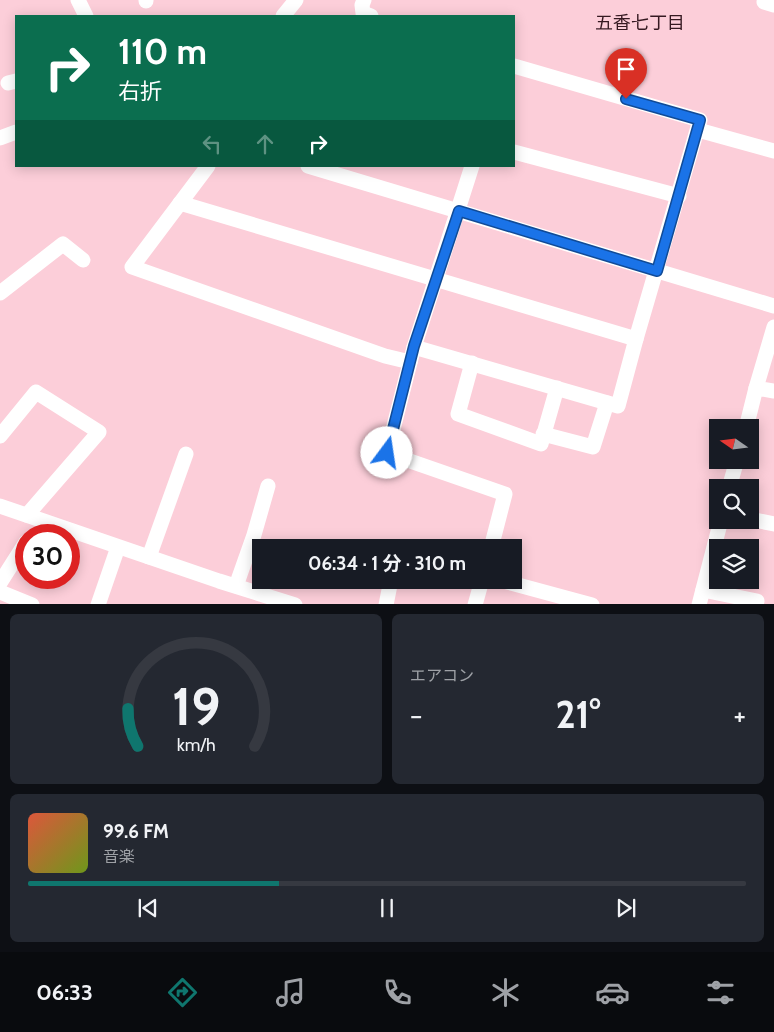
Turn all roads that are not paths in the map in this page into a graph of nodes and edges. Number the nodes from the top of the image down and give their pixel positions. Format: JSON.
{"nodes":[{"id":1,"x":515,"y":66,"type":"edge"},
{"id":2,"x":698,"y":130,"type":"junction"},
{"id":3,"x":15,"y":132,"type":"edge"},
{"id":4,"x":0,"y":138,"type":"edge"},
{"id":5,"x":774,"y":151,"type":"edge"},
{"id":6,"x":515,"y":152,"type":"edge"},
{"id":7,"x":207,"y":167,"type":"edge"},
{"id":8,"x":311,"y":167,"type":"edge"},
{"id":9,"x":472,"y":167,"type":"edge"},
{"id":10,"x":679,"y":196,"type":"junction"},
{"id":11,"x":180,"y":203,"type":"junction"},
{"id":12,"x":459,"y":211,"type":"junction"},
{"id":13,"x":83,"y":260,"type":"dead end"},
{"id":14,"x":657,"y":271,"type":"junction"},
{"id":15,"x":436,"y":279,"type":"junction"},
{"id":16,"x":0,"y":293,"type":"edge"},
{"id":17,"x":774,"y":306,"type":"edge"},
{"id":18,"x":774,"y":327,"type":"edge"},
{"id":19,"x":636,"y":339,"type":"junction"},
{"id":20,"x":414,"y":346,"type":"junction"},
{"id":21,"x":410,"y":362,"type":"junction"},
{"id":22,"x":472,"y":363,"type":"junction"},
{"id":23,"x":557,"y":388,"type":"junction"},
{"id":24,"x":756,"y":388,"type":"junction"},
{"id":25,"x":774,"y":391,"type":"edge"},
{"id":26,"x":607,"y":403,"type":"junction"},
{"id":27,"x":748,"y":419,"type":"edge"},
{"id":28,"x":543,"y":434,"type":"junction"},
{"id":29,"x":0,"y":436,"type":"edge"},
{"id":30,"x":186,"y":454,"type":"dead end"},
{"id":31,"x":268,"y":486,"type":"dead end"},
{"id":32,"x":0,"y":506,"type":"edge"},
{"id":33,"x":34,"y":518,"type":"junction"},
{"id":34,"x":759,"y":519,"type":"edge"},
{"id":35,"x":773,"y":519,"type":"edge"},
{"id":36,"x":33,"y":524,"type":"edge"},
{"id":37,"x":718,"y":529,"type":"edge"},
{"id":38,"x":493,"y":539,"type":"edge"},
{"id":39,"x":118,"y":547,"type":"junction"},
{"id":40,"x":149,"y":557,"type":"junction"},
{"id":41,"x":15,"y":559,"type":"edge"},
{"id":42,"x":0,"y":583,"type":"edge"},
{"id":43,"x":236,"y":586,"type":"junction"},
{"id":44,"x":522,"y":586,"type":"edge"},
{"id":45,"x":389,"y":589,"type":"edge"},
{"id":46,"x":479,"y":589,"type":"edge"},
{"id":47,"x":0,"y":592,"type":"edge"},
{"id":48,"x":701,"y":597,"type":"edge"},
{"id":49,"x":278,"y":602,"type":"edge"},
{"id":50,"x":32,"y":604,"type":"edge"},
{"id":51,"x":98,"y":604,"type":"edge"},
{"id":52,"x":295,"y":604,"type":"edge"},
{"id":53,"x":386,"y":604,"type":"edge"},
{"id":54,"x":475,"y":604,"type":"edge"},
{"id":55,"x":592,"y":604,"type":"edge"},
{"id":56,"x":756,"y":604,"type":"edge"}],
"edges":[{"from":1,"to":2,"type":"street"},
{"from":2,"to":5,"type":"street"},
{"from":2,"to":10,"type":"street"},
{"from":3,"to":4,"type":"street"},
{"from":6,"to":10,"type":"street"},
{"from":7,"to":11,"type":"street"},
{"from":8,"to":12,"type":"street"},
{"from":9,"to":12,"type":"street"},
{"from":10,"to":14,"type":"street"},
{"from":11,"to":15,"type":"street"},
{"from":11,"to":21,"type":"street"},
{"from":12,"to":14,"type":"street"},
{"from":12,"to":15,"type":"street"},
{"from":13,"to":16,"type":"street"},
{"from":14,"to":17,"type":"street"},
{"from":14,"to":19,"type":"street"},
{"from":15,"to":19,"type":"street"},
{"from":15,"to":20,"type":"street"},
{"from":18,"to":24,"type":"street"},
{"from":19,"to":26,"type":"street"},
{"from":20,"to":21,"type":"street"},
{"from":20,"to":22,"type":"street"},
{"from":21,"to":38,"type":"street"},
{"from":22,"to":23,"type":"street"},
{"from":22,"to":28,"type":"street"},
{"from":23,"to":26,"type":"street"},
{"from":23,"to":28,"type":"street"},
{"from":24,"to":25,"type":"street"},
{"from":24,"to":27,"type":"street"},
{"from":26,"to":28,"type":"street"},
{"from":29,"to":33,"type":"street"},
{"from":30,"to":40,"type":"street"},
{"from":31,"to":43,"type":"street"},
{"from":32,"to":33,"type":"street"},
{"from":33,"to":36,"type":"street"},
{"from":33,"to":39,"type":"street"},
{"from":34,"to":35,"type":"street"},
{"from":37,"to":48,"type":"street"},
{"from":39,"to":40,"type":"street"},
{"from":39,"to":51,"type":"street"},
{"from":40,"to":43,"type":"street"},
{"from":41,"to":42,"type":"street"},
{"from":43,"to":49,"type":"street"},
{"from":44,"to":55,"type":"street"},
{"from":45,"to":53,"type":"street"},
{"from":46,"to":54,"type":"street"},
{"from":47,"to":50,"type":"street"},
{"from":48,"to":56,"type":"street"},
{"from":49,"to":52,"type":"street"}]}
